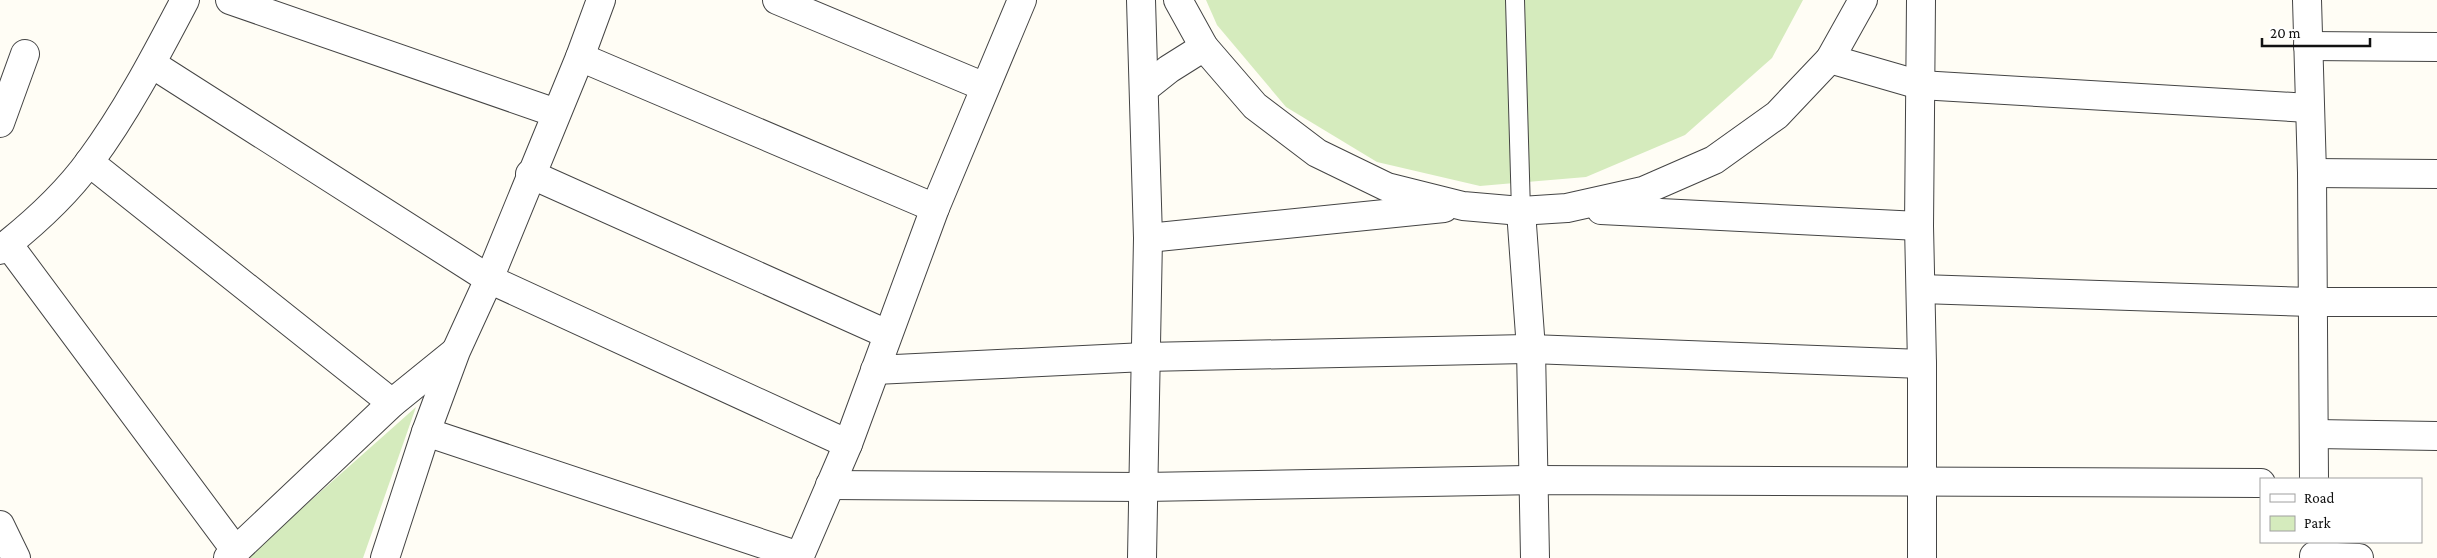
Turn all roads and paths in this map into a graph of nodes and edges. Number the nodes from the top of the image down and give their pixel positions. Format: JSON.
{"nodes":[{"id":1,"x":186,"y":0,"type":"edge"},
{"id":2,"x":230,"y":0,"type":"edge"},
{"id":3,"x":601,"y":0,"type":"edge"},
{"id":4,"x":777,"y":0,"type":"edge"},
{"id":5,"x":1022,"y":0,"type":"edge"},
{"id":6,"x":1141,"y":0,"type":"edge"},
{"id":7,"x":1178,"y":0,"type":"edge"},
{"id":8,"x":1515,"y":0,"type":"edge"},
{"id":9,"x":1863,"y":0,"type":"edge"},
{"id":10,"x":1921,"y":0,"type":"edge"},
{"id":11,"x":2307,"y":0,"type":"edge"},
{"id":12,"x":2308,"y":46,"type":"junction"},
{"id":13,"x":1204,"y":47,"type":"junction"},
{"id":14,"x":2437,"y":47,"type":"edge"},
{"id":15,"x":25,"y":54,"type":"dead end"},
{"id":16,"x":580,"y":57,"type":"junction"},
{"id":17,"x":1830,"y":59,"type":"junction"},
{"id":18,"x":152,"y":64,"type":"junction"},
{"id":19,"x":1920,"y":86,"type":"junction"},
{"id":20,"x":984,"y":87,"type":"junction"},
{"id":21,"x":1145,"y":88,"type":"junction"},
{"id":22,"x":2309,"y":108,"type":"junction"},
{"id":23,"x":556,"y":113,"type":"junction"},
{"id":24,"x":0,"y":123,"type":"edge"},
{"id":25,"x":89,"y":162,"type":"junction"},
{"id":26,"x":2312,"y":173,"type":"junction"},
{"id":27,"x":530,"y":174,"type":"junction"},
{"id":28,"x":2437,"y":174,"type":"edge"},
{"id":29,"x":1463,"y":206,"type":"junction"},
{"id":30,"x":935,"y":208,"type":"junction"},
{"id":31,"x":1567,"y":208,"type":"junction"},
{"id":32,"x":1521,"y":211,"type":"junction"},
{"id":33,"x":1919,"y":226,"type":"junction"},
{"id":34,"x":1148,"y":238,"type":"junction"},
{"id":35,"x":4,"y":247,"type":"edge"},
{"id":36,"x":489,"y":279,"type":"junction"},
{"id":37,"x":1921,"y":289,"type":"junction"},
{"id":38,"x":2312,"y":302,"type":"junction"},
{"id":39,"x":2437,"y":302,"type":"edge"},
{"id":40,"x":888,"y":334,"type":"junction"},
{"id":41,"x":1531,"y":349,"type":"junction"},
{"id":42,"x":456,"y":351,"type":"junction"},
{"id":43,"x":1145,"y":357,"type":"junction"},
{"id":44,"x":1922,"y":364,"type":"junction"},
{"id":45,"x":874,"y":370,"type":"junction"},
{"id":46,"x":392,"y":403,"type":"junction"},
{"id":47,"x":426,"y":432,"type":"junction"},
{"id":48,"x":2316,"y":434,"type":"junction"},
{"id":49,"x":2437,"y":436,"type":"edge"},
{"id":50,"x":848,"y":444,"type":"junction"},
{"id":51,"x":2314,"y":478,"type":"edge"},
{"id":52,"x":1533,"y":480,"type":"junction"},
{"id":53,"x":1921,"y":482,"type":"junction"},
{"id":54,"x":2260,"y":483,"type":"edge"},
{"id":55,"x":830,"y":485,"type":"junction"},
{"id":56,"x":1144,"y":487,"type":"junction"},
{"id":57,"x":0,"y":525,"type":"edge"},
{"id":58,"x":2314,"y":552,"type":"edge"},
{"id":59,"x":232,"y":555,"type":"edge"},
{"id":60,"x":799,"y":557,"type":"edge"},
{"id":61,"x":16,"y":558,"type":"edge"},
{"id":62,"x":385,"y":558,"type":"edge"},
{"id":63,"x":1142,"y":558,"type":"edge"},
{"id":64,"x":1535,"y":558,"type":"edge"},
{"id":65,"x":1922,"y":558,"type":"edge"},
{"id":66,"x":2359,"y":558,"type":"edge"}],
"edges":[{"from":1,"to":18,"type":"street"},
{"from":2,"to":23,"type":"street"},
{"from":3,"to":16,"type":"street"},
{"from":4,"to":20,"type":"street"},
{"from":5,"to":20,"type":"street"},
{"from":6,"to":21,"type":"street"},
{"from":7,"to":13,"type":"street"},
{"from":8,"to":32,"type":"lane"},
{"from":9,"to":17,"type":"street"},
{"from":10,"to":19,"type":"street"},
{"from":11,"to":12,"type":"street"},
{"from":12,"to":14,"type":"street"},
{"from":12,"to":22,"type":"street"},
{"from":13,"to":21,"type":"street"},
{"from":13,"to":29,"type":"street"},
{"from":15,"to":24,"type":"street"},
{"from":16,"to":23,"type":"street"},
{"from":16,"to":30,"type":"street"},
{"from":17,"to":19,"type":"street"},
{"from":17,"to":31,"type":"street"},
{"from":18,"to":25,"type":"street"},
{"from":18,"to":36,"type":"street"},
{"from":19,"to":22,"type":"street"},
{"from":19,"to":33,"type":"street"},
{"from":20,"to":30,"type":"street"},
{"from":21,"to":34,"type":"street"},
{"from":22,"to":26,"type":"street"},
{"from":23,"to":27,"type":"street"},
{"from":25,"to":35,"type":"street"},
{"from":25,"to":46,"type":"street"},
{"from":26,"to":28,"type":"street"},
{"from":26,"to":38,"type":"street"},
{"from":27,"to":36,"type":"street"},
{"from":27,"to":40,"type":"street"},
{"from":29,"to":32,"type":"street"},
{"from":29,"to":34,"type":"street"},
{"from":30,"to":40,"type":"street"},
{"from":31,"to":32,"type":"street"},
{"from":31,"to":33,"type":"street"},
{"from":32,"to":41,"type":"street"},
{"from":33,"to":37,"type":"street"},
{"from":34,"to":43,"type":"street"},
{"from":35,"to":59,"type":"street"},
{"from":36,"to":42,"type":"street"},
{"from":36,"to":50,"type":"street"},
{"from":37,"to":38,"type":"street"},
{"from":37,"to":44,"type":"street"},
{"from":38,"to":39,"type":"street"},
{"from":38,"to":48,"type":"street"},
{"from":40,"to":45,"type":"street"},
{"from":41,"to":43,"type":"street"},
{"from":41,"to":44,"type":"street"},
{"from":41,"to":52,"type":"street"},
{"from":42,"to":46,"type":"street"},
{"from":42,"to":47,"type":"street"},
{"from":43,"to":45,"type":"street"},
{"from":43,"to":56,"type":"street"},
{"from":44,"to":53,"type":"street"},
{"from":45,"to":50,"type":"street"},
{"from":46,"to":59,"type":"street"},
{"from":47,"to":60,"type":"street"},
{"from":47,"to":62,"type":"street"},
{"from":48,"to":49,"type":"street"},
{"from":48,"to":51,"type":"street"},
{"from":50,"to":55,"type":"street"},
{"from":52,"to":53,"type":"street"},
{"from":52,"to":56,"type":"street"},
{"from":52,"to":64,"type":"street"},
{"from":53,"to":54,"type":"street"},
{"from":53,"to":65,"type":"street"},
{"from":55,"to":56,"type":"street"},
{"from":55,"to":60,"type":"street"},
{"from":56,"to":63,"type":"street"},
{"from":57,"to":61,"type":"street"},
{"from":58,"to":66,"type":"street"}]}
